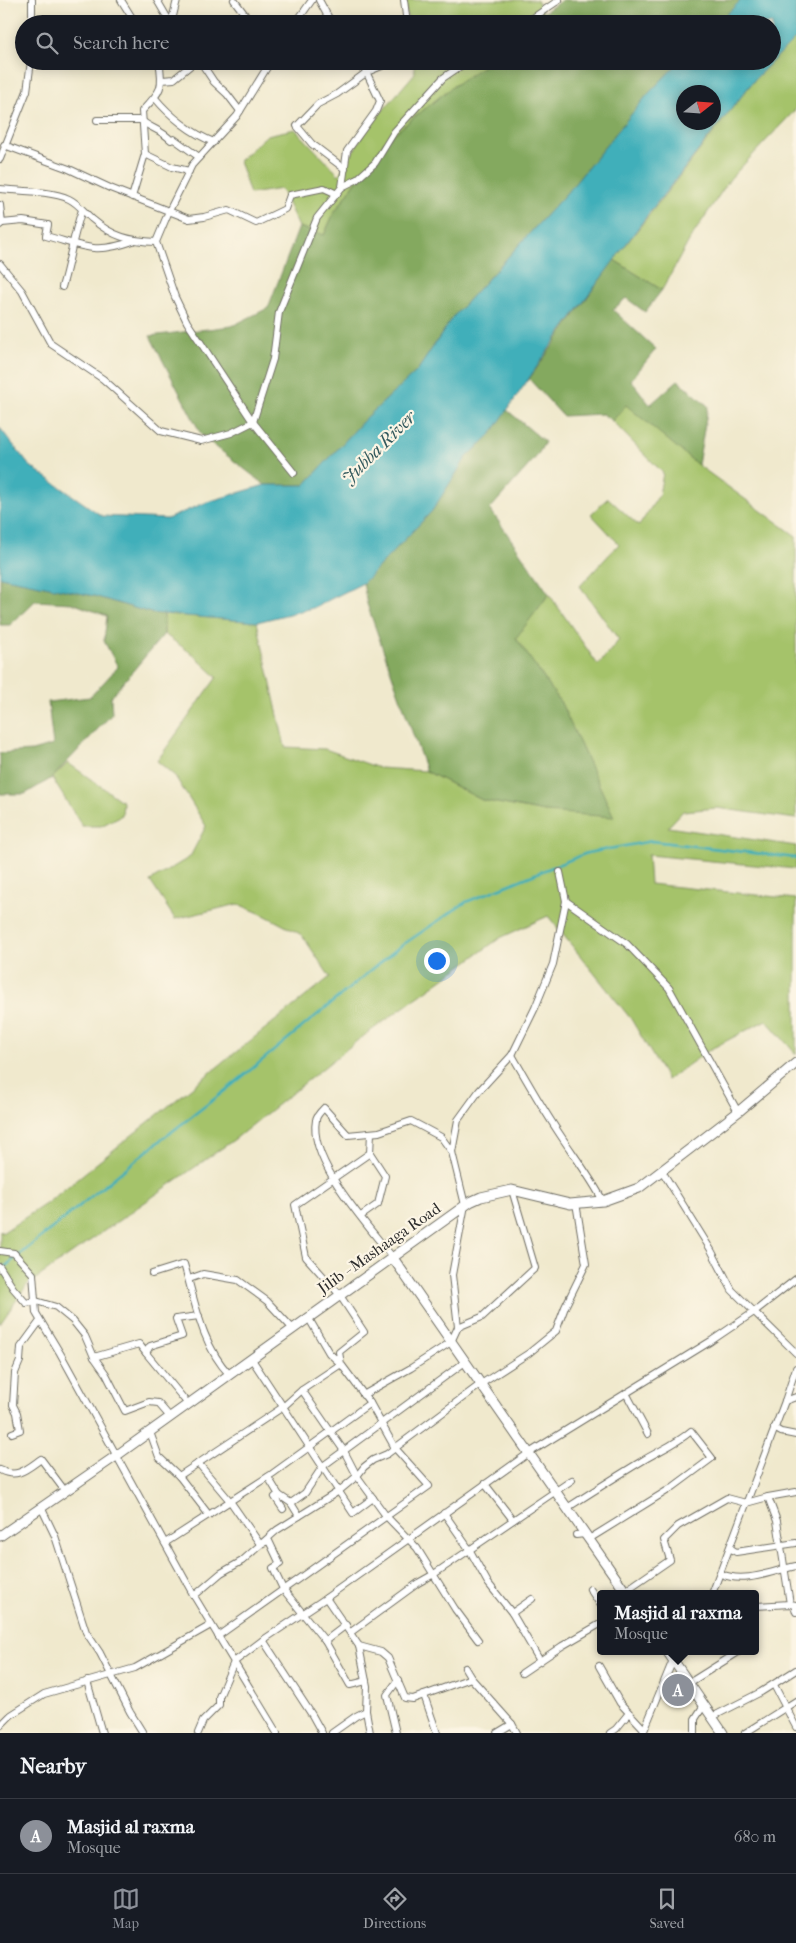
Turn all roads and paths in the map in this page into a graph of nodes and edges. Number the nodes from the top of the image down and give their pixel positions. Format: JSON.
{"nodes":[{"id":1,"x":32,"y":0,"type":"edge"},
{"id":2,"x":121,"y":0,"type":"edge"},
{"id":3,"x":157,"y":0,"type":"edge"},
{"id":4,"x":177,"y":0,"type":"edge"},
{"id":5,"x":234,"y":0,"type":"edge"},
{"id":6,"x":312,"y":0,"type":"edge"},
{"id":7,"x":319,"y":0,"type":"edge"},
{"id":8,"x":404,"y":0,"type":"edge"},
{"id":9,"x":560,"y":0,"type":"edge"},
{"id":10,"x":32,"y":15,"type":"edge"},
{"id":11,"x":130,"y":15,"type":"edge"},
{"id":12,"x":166,"y":15,"type":"edge"},
{"id":13,"x":173,"y":15,"type":"edge"},
{"id":14,"x":244,"y":15,"type":"edge"},
{"id":15,"x":301,"y":15,"type":"edge"},
{"id":16,"x":327,"y":15,"type":"edge"},
{"id":17,"x":406,"y":15,"type":"edge"},
{"id":18,"x":538,"y":15,"type":"edge"},
{"id":19,"x":31,"y":70,"type":"edge"},
{"id":20,"x":160,"y":70,"type":"edge"},
{"id":21,"x":185,"y":70,"type":"edge"},
{"id":22,"x":206,"y":70,"type":"edge"},
{"id":23,"x":265,"y":70,"type":"edge"},
{"id":24,"x":372,"y":70,"type":"edge"},
{"id":25,"x":455,"y":70,"type":"edge"},
{"id":26,"x":367,"y":72,"type":"junction"},
{"id":27,"x":162,"y":80,"type":"junction"},
{"id":28,"x":155,"y":98,"type":"junction"},
{"id":29,"x":240,"y":111,"type":"junction"},
{"id":30,"x":97,"y":120,"type":"dead end"},
{"id":31,"x":141,"y":120,"type":"junction"},
{"id":32,"x":214,"y":142,"type":"junction"},
{"id":33,"x":4,"y":146,"type":"junction"},
{"id":34,"x":145,"y":154,"type":"junction"},
{"id":35,"x":199,"y":157,"type":"junction"},
{"id":36,"x":0,"y":159,"type":"edge"},
{"id":37,"x":344,"y":169,"type":"junction"},
{"id":38,"x":189,"y":170,"type":"junction"},
{"id":39,"x":342,"y":187,"type":"junction"},
{"id":40,"x":0,"y":189,"type":"edge"},
{"id":41,"x":337,"y":194,"type":"junction"},
{"id":42,"x":132,"y":197,"type":"junction"},
{"id":43,"x":0,"y":206,"type":"edge"},
{"id":44,"x":82,"y":210,"type":"junction"},
{"id":45,"x":169,"y":211,"type":"junction"},
{"id":46,"x":1,"y":224,"type":"edge"},
{"id":47,"x":133,"y":241,"type":"junction"},
{"id":48,"x":156,"y":242,"type":"junction"},
{"id":49,"x":72,"y":244,"type":"junction"},
{"id":50,"x":0,"y":264,"type":"edge"},
{"id":51,"x":62,"y":287,"type":"dead end"},
{"id":52,"x":253,"y":422,"type":"junction"},
{"id":53,"x":294,"y":473,"type":"dead end"},
{"id":54,"x":560,"y":872,"type":"dead end"},
{"id":55,"x":566,"y":901,"type":"junction"},
{"id":56,"x":512,"y":1055,"type":"junction"},
{"id":57,"x":796,"y":1063,"type":"edge"},
{"id":58,"x":738,"y":1112,"type":"junction"},
{"id":59,"x":371,"y":1133,"type":"junction"},
{"id":60,"x":452,"y":1152,"type":"junction"},
{"id":61,"x":370,"y":1153,"type":"junction"},
{"id":62,"x":662,"y":1171,"type":"junction"},
{"id":63,"x":332,"y":1180,"type":"junction"},
{"id":64,"x":512,"y":1190,"type":"junction"},
{"id":65,"x":603,"y":1201,"type":"junction"},
{"id":66,"x":576,"y":1203,"type":"junction"},
{"id":67,"x":465,"y":1205,"type":"junction"},
{"id":68,"x":361,"y":1216,"type":"junction"},
{"id":69,"x":0,"y":1251,"type":"edge"},
{"id":70,"x":393,"y":1258,"type":"junction"},
{"id":71,"x":0,"y":1267,"type":"edge"},
{"id":72,"x":152,"y":1274,"type":"dead end"},
{"id":73,"x":189,"y":1279,"type":"junction"},
{"id":74,"x":796,"y":1279,"type":"edge"},
{"id":75,"x":339,"y":1294,"type":"junction"},
{"id":76,"x":36,"y":1301,"type":"junction"},
{"id":77,"x":754,"y":1312,"type":"junction"},
{"id":78,"x":199,"y":1316,"type":"junction"},
{"id":79,"x":308,"y":1317,"type":"junction"},
{"id":80,"x":40,"y":1321,"type":"junction"},
{"id":81,"x":458,"y":1327,"type":"junction"},
{"id":82,"x":292,"y":1328,"type":"junction"},
{"id":83,"x":451,"y":1342,"type":"junction"},
{"id":84,"x":146,"y":1353,"type":"junction"},
{"id":85,"x":796,"y":1353,"type":"edge"},
{"id":86,"x":94,"y":1357,"type":"junction"},
{"id":87,"x":251,"y":1358,"type":"junction"},
{"id":88,"x":465,"y":1362,"type":"junction"},
{"id":89,"x":341,"y":1364,"type":"junction"},
{"id":90,"x":796,"y":1368,"type":"edge"},
{"id":91,"x":229,"y":1374,"type":"junction"},
{"id":92,"x":481,"y":1384,"type":"junction"},
{"id":93,"x":302,"y":1390,"type":"junction"},
{"id":94,"x":626,"y":1393,"type":"junction"},
{"id":95,"x":363,"y":1394,"type":"junction"},
{"id":96,"x":796,"y":1397,"type":"edge"},
{"id":97,"x":786,"y":1401,"type":"junction"},
{"id":98,"x":370,"y":1403,"type":"junction"},
{"id":99,"x":188,"y":1404,"type":"junction"},
{"id":100,"x":283,"y":1407,"type":"junction"},
{"id":101,"x":170,"y":1416,"type":"junction"},
{"id":102,"x":381,"y":1425,"type":"junction"},
{"id":103,"x":774,"y":1428,"type":"junction"},
{"id":104,"x":150,"y":1432,"type":"junction"},
{"id":105,"x":331,"y":1432,"type":"junction"},
{"id":106,"x":12,"y":1433,"type":"dead end"},
{"id":107,"x":648,"y":1434,"type":"dead end"},
{"id":108,"x":796,"y":1435,"type":"edge"},
{"id":109,"x":310,"y":1447,"type":"junction"},
{"id":110,"x":395,"y":1448,"type":"junction"},
{"id":111,"x":344,"y":1451,"type":"junction"},
{"id":112,"x":529,"y":1453,"type":"junction"},
{"id":113,"x":116,"y":1456,"type":"junction"},
{"id":114,"x":198,"y":1463,"type":"junction"},
{"id":115,"x":323,"y":1466,"type":"junction"},
{"id":116,"x":0,"y":1470,"type":"edge"},
{"id":117,"x":179,"y":1476,"type":"junction"},
{"id":118,"x":357,"y":1476,"type":"junction"},
{"id":119,"x":268,"y":1477,"type":"junction"},
{"id":120,"x":572,"y":1480,"type":"dead end"},
{"id":121,"x":485,"y":1484,"type":"junction"},
{"id":122,"x":65,"y":1491,"type":"junction"},
{"id":123,"x":339,"y":1491,"type":"junction"},
{"id":124,"x":555,"y":1491,"type":"junction"},
{"id":125,"x":796,"y":1492,"type":"edge"},
{"id":126,"x":279,"y":1495,"type":"junction"},
{"id":127,"x":768,"y":1497,"type":"junction"},
{"id":128,"x":373,"y":1498,"type":"junction"},
{"id":129,"x":230,"y":1501,"type":"junction"},
{"id":130,"x":291,"y":1503,"type":"junction"},
{"id":131,"x":746,"y":1503,"type":"junction"},
{"id":132,"x":41,"y":1507,"type":"junction"},
{"id":133,"x":567,"y":1508,"type":"junction"},
{"id":134,"x":283,"y":1509,"type":"dead end"},
{"id":135,"x":444,"y":1513,"type":"junction"},
{"id":136,"x":209,"y":1515,"type":"junction"},
{"id":137,"x":299,"y":1516,"type":"junction"},
{"id":138,"x":386,"y":1516,"type":"junction"},
{"id":139,"x":513,"y":1520,"type":"junction"},
{"id":140,"x":0,"y":1536,"type":"edge"},
{"id":141,"x":583,"y":1536,"type":"junction"},
{"id":142,"x":409,"y":1538,"type":"junction"},
{"id":143,"x":165,"y":1543,"type":"junction"},
{"id":144,"x":796,"y":1543,"type":"edge"},
{"id":145,"x":260,"y":1544,"type":"junction"},
{"id":146,"x":780,"y":1546,"type":"junction"},
{"id":147,"x":730,"y":1548,"type":"junction"},
{"id":148,"x":469,"y":1549,"type":"junction"},
{"id":149,"x":796,"y":1566,"type":"edge"},
{"id":150,"x":785,"y":1568,"type":"junction"},
{"id":151,"x":434,"y":1574,"type":"junction"},
{"id":152,"x":721,"y":1574,"type":"junction"},
{"id":153,"x":283,"y":1589,"type":"junction"},
{"id":154,"x":590,"y":1589,"type":"dead end"},
{"id":155,"x":624,"y":1590,"type":"edge"},
{"id":156,"x":630,"y":1590,"type":"edge"},
{"id":157,"x":714,"y":1590,"type":"edge"},
{"id":158,"x":194,"y":1596,"type":"junction"},
{"id":159,"x":326,"y":1598,"type":"junction"},
{"id":160,"x":532,"y":1598,"type":"dead end"},
{"id":161,"x":597,"y":1600,"type":"edge"},
{"id":162,"x":793,"y":1605,"type":"edge"},
{"id":163,"x":759,"y":1606,"type":"edge"},
{"id":164,"x":796,"y":1612,"type":"edge"},
{"id":165,"x":303,"y":1613,"type":"junction"},
{"id":166,"x":512,"y":1613,"type":"junction"},
{"id":167,"x":211,"y":1625,"type":"junction"},
{"id":168,"x":346,"y":1625,"type":"junction"},
{"id":169,"x":597,"y":1626,"type":"edge"},
{"id":170,"x":351,"y":1632,"type":"junction"},
{"id":171,"x":218,"y":1636,"type":"junction"},
{"id":172,"x":263,"y":1640,"type":"junction"},
{"id":173,"x":478,"y":1640,"type":"dead end"},
{"id":174,"x":325,"y":1642,"type":"junction"},
{"id":175,"x":359,"y":1646,"type":"junction"},
{"id":176,"x":669,"y":1655,"type":"edge"},
{"id":177,"x":676,"y":1655,"type":"edge"},
{"id":178,"x":734,"y":1655,"type":"edge"},
{"id":179,"x":673,"y":1660,"type":"junction"},
{"id":180,"x":540,"y":1661,"type":"junction"},
{"id":181,"x":234,"y":1662,"type":"junction"},
{"id":182,"x":599,"y":1666,"type":"dead end"},
{"id":183,"x":465,"y":1668,"type":"dead end"},
{"id":184,"x":796,"y":1670,"type":"edge"},
{"id":185,"x":522,"y":1673,"type":"dead end"},
{"id":186,"x":110,"y":1676,"type":"junction"},
{"id":187,"x":471,"y":1678,"type":"junction"},
{"id":188,"x":398,"y":1680,"type":"junction"},
{"id":189,"x":87,"y":1681,"type":"junction"},
{"id":190,"x":366,"y":1681,"type":"junction"},
{"id":191,"x":689,"y":1684,"type":"junction"},
{"id":192,"x":774,"y":1684,"type":"junction"},
{"id":193,"x":424,"y":1695,"type":"junction"},
{"id":194,"x":796,"y":1701,"type":"edge"},
{"id":195,"x":704,"y":1705,"type":"junction"},
{"id":196,"x":786,"y":1707,"type":"junction"},
{"id":197,"x":366,"y":1711,"type":"junction"},
{"id":198,"x":629,"y":1713,"type":"junction"},
{"id":199,"x":712,"y":1717,"type":"junction"},
{"id":200,"x":512,"y":1724,"type":"junction"},
{"id":201,"x":0,"y":1726,"type":"edge"},
{"id":202,"x":796,"y":1727,"type":"edge"},
{"id":203,"x":644,"y":1731,"type":"edge"},
{"id":204,"x":102,"y":1733,"type":"edge"},
{"id":205,"x":143,"y":1733,"type":"edge"},
{"id":206,"x":198,"y":1733,"type":"edge"},
{"id":207,"x":277,"y":1733,"type":"edge"},
{"id":208,"x":322,"y":1733,"type":"edge"},
{"id":209,"x":332,"y":1733,"type":"edge"},
{"id":210,"x":370,"y":1733,"type":"edge"},
{"id":211,"x":396,"y":1733,"type":"edge"},
{"id":212,"x":437,"y":1733,"type":"edge"},
{"id":213,"x":497,"y":1733,"type":"edge"},
{"id":214,"x":517,"y":1733,"type":"edge"},
{"id":215,"x":610,"y":1733,"type":"edge"},
{"id":216,"x":694,"y":1733,"type":"edge"},
{"id":217,"x":723,"y":1733,"type":"edge"},
{"id":218,"x":745,"y":1733,"type":"edge"}],
"edges":[{"from":1,"to":10,"type":"street"},
{"from":2,"to":11,"type":"street"},
{"from":3,"to":12,"type":"street"},
{"from":4,"to":13,"type":"street"},
{"from":5,"to":14,"type":"street"},
{"from":6,"to":15,"type":"street"},
{"from":7,"to":16,"type":"street"},
{"from":8,"to":17,"type":"street"},
{"from":9,"to":18,"type":"street"},
{"from":19,"to":33,"type":"street"},
{"from":20,"to":27,"type":"street"},
{"from":21,"to":27,"type":"street"},
{"from":22,"to":29,"type":"street"},
{"from":23,"to":29,"type":"street"},
{"from":24,"to":26,"type":"street"},
{"from":25,"to":39,"type":"street"},
{"from":26,"to":37,"type":"street"},
{"from":26,"to":37,"type":"street"},
{"from":27,"to":28,"type":"street"},
{"from":28,"to":31,"type":"street"},
{"from":28,"to":32,"type":"street"},
{"from":29,"to":32,"type":"street"},
{"from":30,"to":31,"type":"street"},
{"from":31,"to":34,"type":"street"},
{"from":31,"to":35,"type":"street"},
{"from":32,"to":35,"type":"street"},
{"from":33,"to":36,"type":"street"},
{"from":33,"to":42,"type":"street"},
{"from":34,"to":38,"type":"street"},
{"from":34,"to":42,"type":"street"},
{"from":35,"to":38,"type":"street"},
{"from":37,"to":39,"type":"street"},
{"from":38,"to":45,"type":"street"},
{"from":39,"to":41,"type":"street"},
{"from":40,"to":44,"type":"street"},
{"from":41,"to":45,"type":"street"},
{"from":41,"to":52,"type":"street"},
{"from":42,"to":45,"type":"street"},
{"from":43,"to":46,"type":"street"},
{"from":44,"to":47,"type":"street"},
{"from":44,"to":49,"type":"street"},
{"from":45,"to":48,"type":"street"},
{"from":46,"to":49,"type":"street"},
{"from":47,"to":48,"type":"street"},
{"from":47,"to":49,"type":"street"},
{"from":48,"to":52,"type":"street"},
{"from":49,"to":51,"type":"street"},
{"from":50,"to":52,"type":"street"},
{"from":52,"to":53,"type":"street"},
{"from":54,"to":55,"type":"street"},
{"from":55,"to":56,"type":"street"},
{"from":55,"to":58,"type":"street"},
{"from":56,"to":60,"type":"street"},
{"from":56,"to":65,"type":"street"},
{"from":57,"to":58,"type":"main road","name":"Jilib - Mashaaga Road"},
{"from":58,"to":62,"type":"main road","name":"Jilib - Mashaaga Road"},
{"from":59,"to":60,"type":"street"},
{"from":59,"to":61,"type":"street"},
{"from":59,"to":63,"type":"street"},
{"from":60,"to":67,"type":"street"},
{"from":61,"to":63,"type":"street"},
{"from":61,"to":68,"type":"street"},
{"from":62,"to":65,"type":"main road","name":"Jilib - Mashaaga Road"},
{"from":62,"to":77,"type":"street"},
{"from":63,"to":68,"type":"street"},
{"from":63,"to":75,"type":"street"},
{"from":64,"to":66,"type":"main road","name":"Jilib - Mashaaga Road"},
{"from":64,"to":67,"type":"main road","name":"Jilib - Mashaaga Road"},
{"from":64,"to":81,"type":"street"},
{"from":65,"to":66,"type":"main road","name":"Jilib - Mashaaga Road"},
{"from":66,"to":92,"type":"street"},
{"from":67,"to":70,"type":"main road","name":"Jilib - Mashaaga Road"},
{"from":67,"to":81,"type":"street"},
{"from":68,"to":70,"type":"street"},
{"from":69,"to":76,"type":"street"},
{"from":70,"to":75,"type":"main road","name":"Jilib - Mashaaga Road"},
{"from":70,"to":83,"type":"main road"},
{"from":71,"to":76,"type":"street"},
{"from":72,"to":73,"type":"street"},
{"from":73,"to":78,"type":"street"},
{"from":73,"to":82,"type":"street"},
{"from":74,"to":77,"type":"street"},
{"from":75,"to":79,"type":"main road","name":"Jilib - Mashaaga Road"},
{"from":75,"to":89,"type":"street"},
{"from":76,"to":80,"type":"street"},
{"from":76,"to":86,"type":"street"},
{"from":77,"to":85,"type":"street"},
{"from":77,"to":94,"type":"street"},
{"from":78,"to":84,"type":"street"},
{"from":78,"to":91,"type":"street"},
{"from":79,"to":82,"type":"main road","name":"Jilib - Mashaaga Road"},
{"from":79,"to":89,"type":"street"},
{"from":80,"to":106,"type":"street"},
{"from":80,"to":113,"type":"street"},
{"from":81,"to":83,"type":"street"},
{"from":82,"to":87,"type":"main road","name":"Jilib - Mashaaga Road"},
{"from":83,"to":88,"type":"main road"},
{"from":83,"to":95,"type":"street"},
{"from":84,"to":86,"type":"street"},
{"from":84,"to":99,"type":"street"},
{"from":86,"to":101,"type":"street"},
{"from":87,"to":91,"type":"main road","name":"Jilib - Mashaaga Road"},
{"from":87,"to":100,"type":"street"},
{"from":88,"to":92,"type":"main road"},
{"from":88,"to":102,"type":"street"},
{"from":89,"to":93,"type":"street"},
{"from":89,"to":95,"type":"street"},
{"from":90,"to":97,"type":"street"},
{"from":91,"to":99,"type":"main road","name":"Jilib - Mashaaga Road"},
{"from":92,"to":110,"type":"street"},
{"from":92,"to":112,"type":"main road"},
{"from":93,"to":100,"type":"street"},
{"from":93,"to":105,"type":"street"},
{"from":94,"to":107,"type":"street"},
{"from":94,"to":112,"type":"street"},
{"from":95,"to":98,"type":"street"},
{"from":96,"to":97,"type":"street"},
{"from":97,"to":103,"type":"street"},
{"from":98,"to":102,"type":"street"},
{"from":98,"to":105,"type":"street"},
{"from":99,"to":101,"type":"main road","name":"Jilib - Mashaaga Road"},
{"from":100,"to":109,"type":"street"},
{"from":100,"to":114,"type":"street"},
{"from":101,"to":104,"type":"main road","name":"Jilib - Mashaaga Road"},
{"from":102,"to":110,"type":"street"},
{"from":102,"to":111,"type":"street"},
{"from":103,"to":108,"type":"street"},
{"from":103,"to":131,"type":"street"},
{"from":104,"to":113,"type":"main road","name":"Jilib - Mashaaga Road"},
{"from":104,"to":117,"type":"street"},
{"from":105,"to":109,"type":"street"},
{"from":105,"to":111,"type":"street"},
{"from":109,"to":115,"type":"street"},
{"from":109,"to":119,"type":"street"},
{"from":110,"to":118,"type":"street"},
{"from":110,"to":138,"type":"street"},
{"from":111,"to":115,"type":"street"},
{"from":111,"to":118,"type":"street"},
{"from":112,"to":121,"type":"street"},
{"from":112,"to":124,"type":"main road"},
{"from":113,"to":122,"type":"main road","name":"Jilib - Mashaaga Road"},
{"from":113,"to":143,"type":"street"},
{"from":114,"to":117,"type":"street"},
{"from":114,"to":129,"type":"street"},
{"from":115,"to":123,"type":"street"},
{"from":115,"to":130,"type":"street"},
{"from":116,"to":122,"type":"street"},
{"from":117,"to":136,"type":"street"},
{"from":118,"to":123,"type":"street"},
{"from":118,"to":128,"type":"street"},
{"from":119,"to":126,"type":"street"},
{"from":119,"to":129,"type":"street"},
{"from":120,"to":124,"type":"street"},
{"from":121,"to":135,"type":"street"},
{"from":121,"to":139,"type":"street"},
{"from":122,"to":132,"type":"main road","name":"Jilib - Mashaaga Road"},
{"from":123,"to":128,"type":"street"},
{"from":123,"to":137,"type":"street"},
{"from":124,"to":133,"type":"main road"},
{"from":124,"to":139,"type":"street"},
{"from":125,"to":127,"type":"street"},
{"from":126,"to":130,"type":"street"},
{"from":126,"to":134,"type":"street"},
{"from":127,"to":131,"type":"street"},
{"from":127,"to":146,"type":"street"},
{"from":128,"to":138,"type":"street"},
{"from":129,"to":136,"type":"street"},
{"from":129,"to":145,"type":"street"},
{"from":130,"to":137,"type":"street"},
{"from":131,"to":147,"type":"street"},
{"from":131,"to":156,"type":"street"},
{"from":132,"to":140,"type":"main road","name":"Jilib - Mashaaga Road"},
{"from":132,"to":186,"type":"street"},
{"from":133,"to":141,"type":"main road"},
{"from":133,"to":141,"type":"street"},
{"from":135,"to":142,"type":"street"},
{"from":135,"to":148,"type":"street"},
{"from":136,"to":143,"type":"street"},
{"from":137,"to":145,"type":"street"},
{"from":138,"to":142,"type":"street"},
{"from":138,"to":153,"type":"street"},
{"from":139,"to":148,"type":"street"},
{"from":141,"to":155,"type":"main road"},
{"from":142,"to":151,"type":"street"},
{"from":142,"to":159,"type":"street"},
{"from":143,"to":158,"type":"street"},
{"from":144,"to":146,"type":"street"},
{"from":145,"to":153,"type":"street"},
{"from":145,"to":158,"type":"street"},
{"from":146,"to":147,"type":"street"},
{"from":146,"to":150,"type":"street"},
{"from":147,"to":152,"type":"street"},
{"from":148,"to":151,"type":"street"},
{"from":148,"to":166,"type":"street"},
{"from":149,"to":150,"type":"street"},
{"from":150,"to":152,"type":"street"},
{"from":150,"to":162,"type":"street"},
{"from":151,"to":170,"type":"street"},
{"from":151,"to":173,"type":"street"},
{"from":152,"to":157,"type":"street"},
{"from":153,"to":165,"type":"street"},
{"from":153,"to":171,"type":"street"},
{"from":154,"to":161,"type":"street"},
{"from":158,"to":167,"type":"street"},
{"from":159,"to":165,"type":"street"},
{"from":159,"to":168,"type":"street"},
{"from":160,"to":166,"type":"street"},
{"from":162,"to":163,"type":"street"},
{"from":162,"to":164,"type":"street"},
{"from":165,"to":172,"type":"street"},
{"from":165,"to":174,"type":"street"},
{"from":166,"to":180,"type":"street"},
{"from":167,"to":171,"type":"street"},
{"from":167,"to":186,"type":"street"},
{"from":168,"to":170,"type":"street"},
{"from":168,"to":174,"type":"street"},
{"from":169,"to":180,"type":"street"},
{"from":170,"to":175,"type":"street"},
{"from":171,"to":181,"type":"street"},
{"from":172,"to":181,"type":"street"},
{"from":172,"to":208,"type":"street"},
{"from":174,"to":190,"type":"street"},
{"from":175,"to":188,"type":"street"},
{"from":175,"to":190,"type":"street"},
{"from":176,"to":179,"type":"main road"},
{"from":177,"to":179,"type":"street"},
{"from":178,"to":191,"type":"street"},
{"from":179,"to":191,"type":"main road"},
{"from":179,"to":203,"type":"street"},
{"from":180,"to":185,"type":"street"},
{"from":181,"to":206,"type":"street"},
{"from":181,"to":207,"type":"street"},
{"from":182,"to":198,"type":"street"},
{"from":183,"to":187,"type":"street"},
{"from":184,"to":192,"type":"street"},
{"from":186,"to":189,"type":"street"},
{"from":186,"to":205,"type":"street"},
{"from":187,"to":193,"type":"street"},
{"from":187,"to":200,"type":"street"},
{"from":188,"to":193,"type":"street"},
{"from":188,"to":211,"type":"street"},
{"from":189,"to":201,"type":"street"},
{"from":189,"to":204,"type":"street"},
{"from":190,"to":197,"type":"street"},
{"from":191,"to":195,"type":"main road"},
{"from":192,"to":196,"type":"street"},
{"from":192,"to":199,"type":"street"},
{"from":193,"to":212,"type":"street"},
{"from":194,"to":196,"type":"street"},
{"from":195,"to":199,"type":"main road"},
{"from":195,"to":216,"type":"street"},
{"from":196,"to":202,"type":"street"},
{"from":196,"to":218,"type":"street"},
{"from":197,"to":209,"type":"street"},
{"from":197,"to":210,"type":"street"},
{"from":198,"to":203,"type":"street"},
{"from":198,"to":215,"type":"street"},
{"from":199,"to":217,"type":"main road"},
{"from":200,"to":213,"type":"street"},
{"from":200,"to":214,"type":"street"}]}
